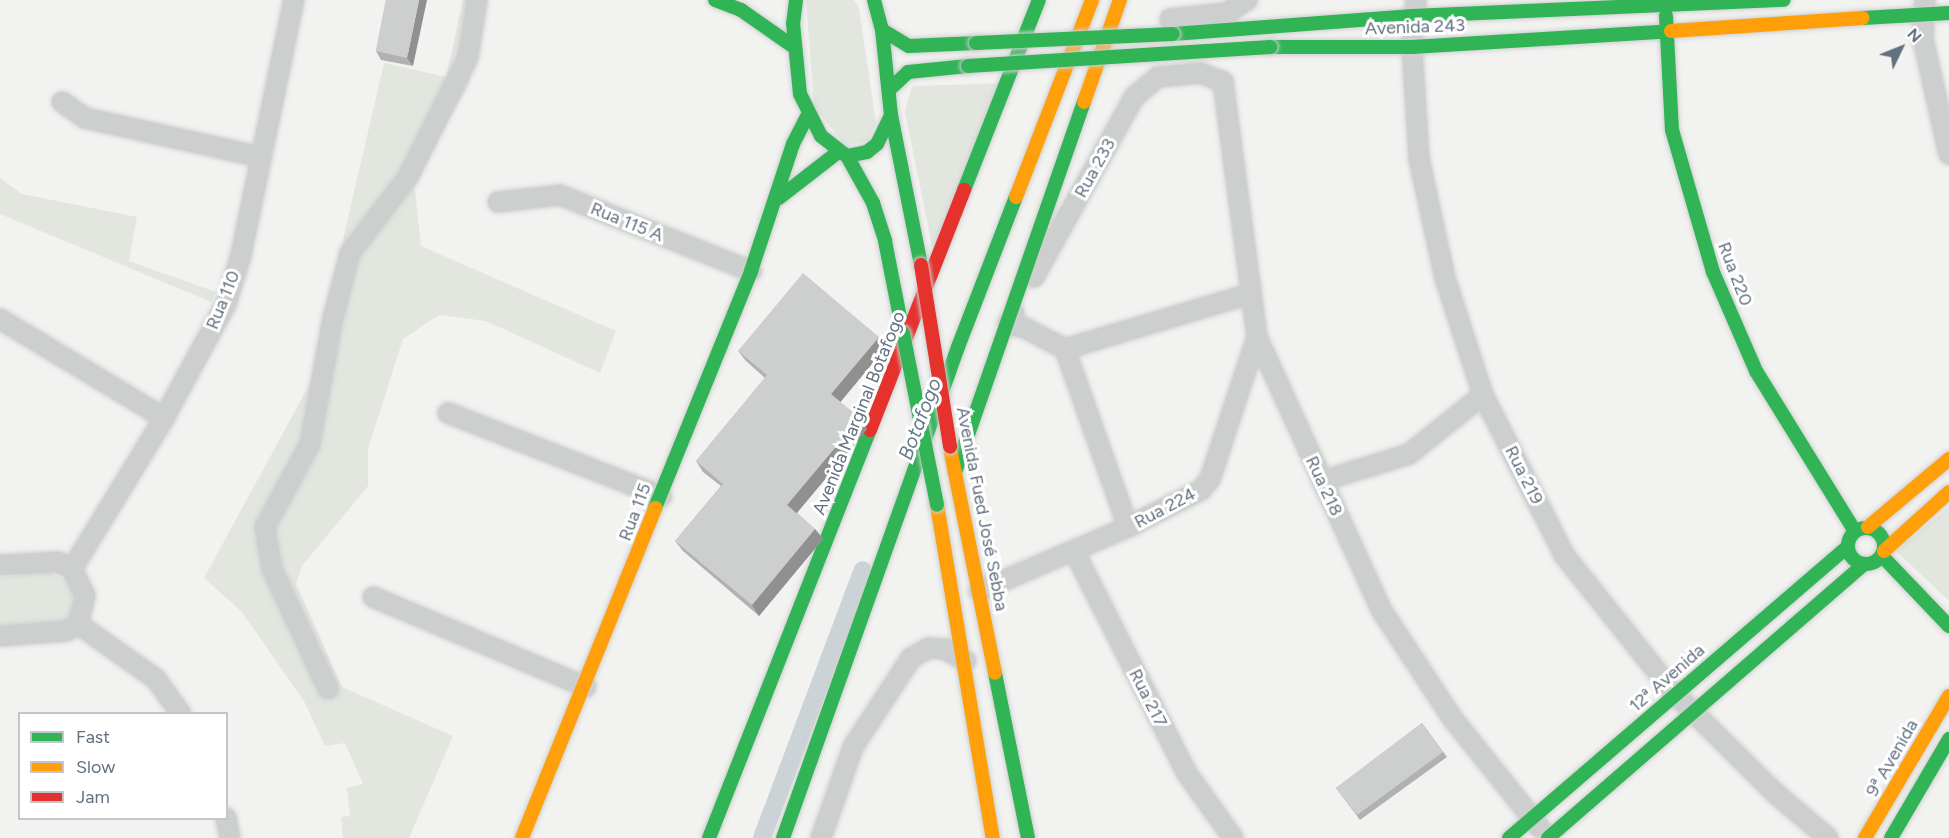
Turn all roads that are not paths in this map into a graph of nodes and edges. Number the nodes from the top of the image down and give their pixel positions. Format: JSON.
{"nodes":[{"id":1,"x":294,"y":0,"type":"edge"},
{"id":2,"x":477,"y":0,"type":"edge"},
{"id":3,"x":715,"y":0,"type":"edge"},
{"id":4,"x":796,"y":0,"type":"edge"},
{"id":5,"x":874,"y":0,"type":"edge"},
{"id":6,"x":1039,"y":0,"type":"edge"},
{"id":7,"x":1092,"y":0,"type":"edge"},
{"id":8,"x":1120,"y":0,"type":"edge"},
{"id":9,"x":1784,"y":0,"type":"edge"},
{"id":10,"x":1246,"y":2,"type":"edge"},
{"id":11,"x":1665,"y":4,"type":"edge"},
{"id":12,"x":1924,"y":7,"type":"edge"},
{"id":13,"x":1414,"y":8,"type":"edge"},
{"id":14,"x":1949,"y":13,"type":"edge"},
{"id":15,"x":1172,"y":26,"type":"junction"},
{"id":16,"x":882,"y":30,"type":"junction"},
{"id":17,"x":1666,"y":33,"type":"junction"},
{"id":18,"x":794,"y":47,"type":"junction"},
{"id":19,"x":1412,"y":47,"type":"junction"},
{"id":20,"x":1223,"y":82,"type":"joint"},
{"id":21,"x":891,"y":89,"type":"junction"},
{"id":22,"x":62,"y":102,"type":"dead end"},
{"id":23,"x":807,"y":116,"type":"junction"},
{"id":24,"x":891,"y":116,"type":"junction"},
{"id":25,"x":842,"y":154,"type":"junction"},
{"id":26,"x":1949,"y":154,"type":"edge"},
{"id":27,"x":261,"y":157,"type":"junction"},
{"id":28,"x":779,"y":198,"type":"junction"},
{"id":29,"x":498,"y":202,"type":"dead end"},
{"id":30,"x":752,"y":272,"type":"junction"},
{"id":31,"x":1250,"y":294,"type":"junction"},
{"id":32,"x":0,"y":319,"type":"edge"},
{"id":33,"x":1008,"y":324,"type":"junction"},
{"id":34,"x":1257,"y":337,"type":"junction"},
{"id":35,"x":1065,"y":349,"type":"junction"},
{"id":36,"x":1483,"y":395,"type":"junction"},
{"id":37,"x":448,"y":413,"type":"dead end"},
{"id":38,"x":164,"y":418,"type":"junction"},
{"id":39,"x":1949,"y":459,"type":"edge"},
{"id":40,"x":955,"y":472,"type":"junction"},
{"id":41,"x":1322,"y":481,"type":"junction"},
{"id":42,"x":1949,"y":492,"type":"edge"},
{"id":43,"x":661,"y":496,"type":"junction"},
{"id":44,"x":939,"y":512,"type":"junction"},
{"id":45,"x":1128,"y":527,"type":"junction"},
{"id":46,"x":1862,"y":529,"type":"junction"},
{"id":47,"x":1848,"y":546,"type":"junction"},
{"id":48,"x":1074,"y":551,"type":"junction"},
{"id":49,"x":1883,"y":553,"type":"junction"},
{"id":50,"x":1864,"y":564,"type":"junction"},
{"id":51,"x":0,"y":565,"type":"edge"},
{"id":52,"x":72,"y":569,"type":"junction"},
{"id":53,"x":979,"y":591,"type":"junction"},
{"id":54,"x":373,"y":597,"type":"dead end"},
{"id":55,"x":78,"y":624,"type":"junction"},
{"id":56,"x":1949,"y":626,"type":"edge"},
{"id":57,"x":0,"y":636,"type":"edge"},
{"id":58,"x":966,"y":661,"type":"junction"},
{"id":59,"x":586,"y":687,"type":"junction"},
{"id":60,"x":328,"y":689,"type":"dead end"},
{"id":61,"x":1675,"y":694,"type":"junction"},
{"id":62,"x":1949,"y":696,"type":"edge"},
{"id":63,"x":180,"y":712,"type":"edge"},
{"id":64,"x":1692,"y":712,"type":"junction"},
{"id":65,"x":1949,"y":739,"type":"edge"},
{"id":66,"x":226,"y":820,"type":"edge"},
{"id":67,"x":1531,"y":820,"type":"junction"},
{"id":68,"x":230,"y":838,"type":"edge"},
{"id":69,"x":522,"y":838,"type":"edge"},
{"id":70,"x":709,"y":838,"type":"edge"},
{"id":71,"x":783,"y":838,"type":"edge"},
{"id":72,"x":821,"y":838,"type":"edge"},
{"id":73,"x":993,"y":838,"type":"edge"},
{"id":74,"x":1028,"y":838,"type":"edge"},
{"id":75,"x":1233,"y":838,"type":"edge"},
{"id":76,"x":1509,"y":838,"type":"edge"},
{"id":77,"x":1548,"y":838,"type":"edge"},
{"id":78,"x":1828,"y":838,"type":"edge"},
{"id":79,"x":1865,"y":838,"type":"edge"},
{"id":80,"x":1891,"y":838,"type":"edge"}],
"edges":[{"from":1,"to":27,"type":"street","name":"Rua 110"},
{"from":2,"to":60,"type":"street"},
{"from":3,"to":18,"type":"main road"},
{"from":4,"to":18,"type":"main road"},
{"from":5,"to":16,"type":"main road","name":"Avenida Fued José Sebba"},
{"from":6,"to":70,"type":"main road","name":"Avenida Marginal Botafogo"},
{"from":7,"to":71,"type":"main road"},
{"from":8,"to":33,"type":"main road"},
{"from":9,"to":11,"type":"main road","name":"Avenida 243"},
{"from":10,"to":15,"type":"street"},
{"from":11,"to":13,"type":"main road","name":"Avenida 243"},
{"from":11,"to":17,"type":"main road","name":"Rua 220"},
{"from":12,"to":14,"type":"main road","name":"Avenida 243"},
{"from":12,"to":17,"type":"main road","name":"Avenida 243"},
{"from":12,"to":26,"type":"street"},
{"from":13,"to":15,"type":"main road","name":"Avenida 243"},
{"from":13,"to":19,"type":"street","name":"Rua 219"},
{"from":15,"to":16,"type":"main road","name":"Avenida 243","bridge":true},
{"from":16,"to":21,"type":"main road","name":"Avenida Fued José Sebba"},
{"from":17,"to":19,"type":"main road","name":"Avenida 243"},
{"from":17,"to":46,"type":"main road","name":"Rua 220"},
{"from":18,"to":23,"type":"main road"},
{"from":19,"to":21,"type":"main road","name":"Avenida 243","bridge":true},
{"from":19,"to":36,"type":"street","name":"Rua 219"},
{"from":20,"to":31,"type":"street","name":"Rua 218"},
{"from":20,"to":33,"type":"street","name":"Rua 233"},
{"from":21,"to":24,"type":"main road","name":"Avenida Fued José Sebba"},
{"from":22,"to":27,"type":"street"},
{"from":23,"to":25,"type":"main road"},
{"from":23,"to":28,"type":"main road","name":"Rua 115"},
{"from":24,"to":25,"type":"main road"},
{"from":24,"to":40,"type":"main road","name":"Avenida Fued José Sebba","bridge":true},
{"from":25,"to":28,"type":"main road"},
{"from":25,"to":44,"type":"main road","bridge":true},
{"from":27,"to":38,"type":"street","name":"Rua 110"},
{"from":28,"to":30,"type":"main road","name":"Rua 115"},
{"from":29,"to":30,"type":"street","name":"Rua 115 A"},
{"from":30,"to":43,"type":"main road","name":"Rua 115"},
{"from":31,"to":34,"type":"street","name":"Rua 218"},
{"from":31,"to":35,"type":"street"},
{"from":32,"to":38,"type":"street"},
{"from":33,"to":35,"type":"street"},
{"from":33,"to":40,"type":"main road"},
{"from":34,"to":41,"type":"street","name":"Rua 218"},
{"from":34,"to":45,"type":"street","name":"Rua 224"},
{"from":35,"to":45,"type":"street"},
{"from":36,"to":41,"type":"street"},
{"from":36,"to":61,"type":"street","name":"Rua 219"},
{"from":37,"to":43,"type":"street"},
{"from":38,"to":52,"type":"street","name":"Rua 110"},
{"from":39,"to":46,"type":"main road"},
{"from":40,"to":53,"type":"main road","name":"Avenida Fued José Sebba"},
{"from":41,"to":67,"type":"street","name":"Rua 218"},
{"from":42,"to":49,"type":"main road"},
{"from":43,"to":59,"type":"main road","name":"Rua 115"},
{"from":44,"to":53,"type":"main road"},
{"from":44,"to":58,"type":"main road"},
{"from":45,"to":48,"type":"street","name":"Rua 224"},
{"from":46,"to":47,"type":"main road"},
{"from":46,"to":49,"type":"main road"},
{"from":47,"to":50,"type":"main road"},
{"from":47,"to":61,"type":"main road","name":"12ª Avenida"},
{"from":48,"to":53,"type":"street","name":"Rua 224"},
{"from":48,"to":75,"type":"street","name":"Rua 217"},
{"from":49,"to":50,"type":"main road"},
{"from":49,"to":56,"type":"main road"},
{"from":50,"to":64,"type":"main road"},
{"from":51,"to":52,"type":"street"},
{"from":52,"to":55,"type":"street"},
{"from":53,"to":74,"type":"main road","name":"Avenida Fued José Sebba"},
{"from":54,"to":59,"type":"street"},
{"from":55,"to":57,"type":"street"},
{"from":55,"to":63,"type":"street"},
{"from":58,"to":72,"type":"street"},
{"from":58,"to":73,"type":"main road"},
{"from":59,"to":69,"type":"main road","name":"Rua 115"},
{"from":61,"to":64,"type":"street","name":"Rua 219"},
{"from":61,"to":67,"type":"main road","name":"12ª Avenida"},
{"from":62,"to":79,"type":"main road","name":"9ª Avenida"},
{"from":64,"to":77,"type":"main road"},
{"from":64,"to":78,"type":"street","name":"Rua 219"},
{"from":65,"to":80,"type":"main road"},
{"from":66,"to":68,"type":"street"},
{"from":67,"to":76,"type":"main road","name":"12ª Avenida"},
{"from":67,"to":77,"type":"street","name":"Rua 218"}]}
